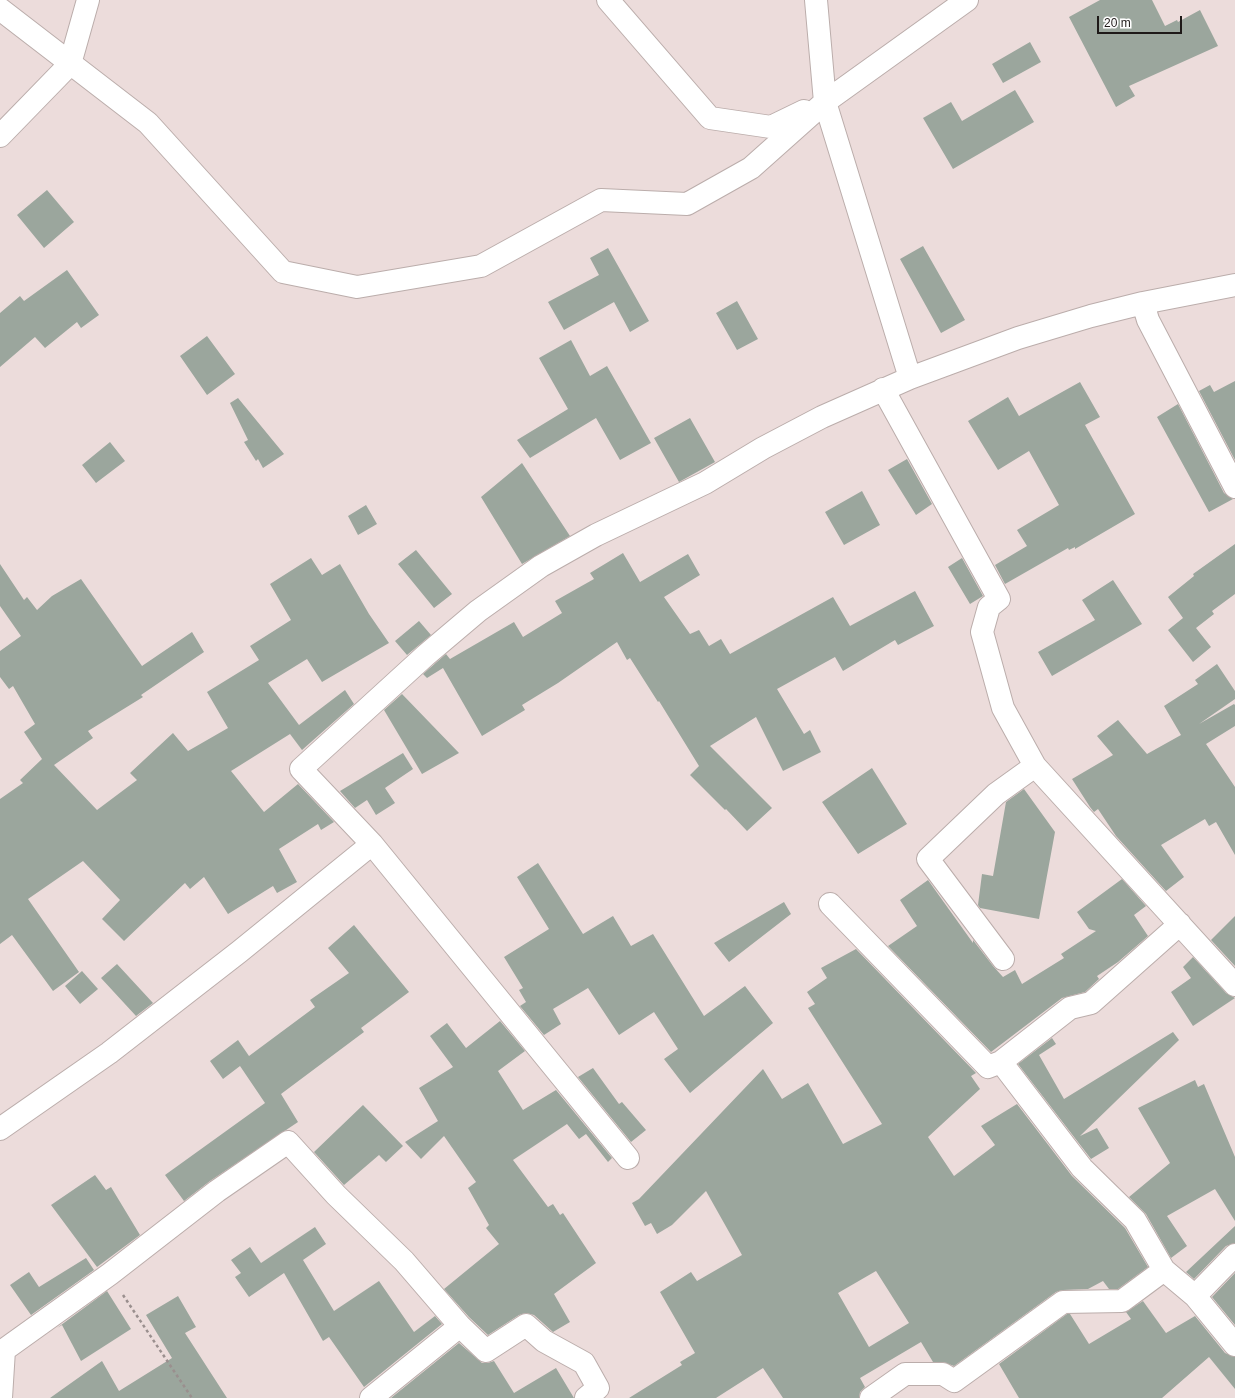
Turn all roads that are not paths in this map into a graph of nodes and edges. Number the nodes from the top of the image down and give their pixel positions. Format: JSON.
{"nodes":[{"id":1,"x":88,"y":0,"type":"edge"},
{"id":2,"x":608,"y":0,"type":"edge"},
{"id":3,"x":816,"y":0,"type":"edge"},
{"id":4,"x":967,"y":0,"type":"edge"},
{"id":5,"x":0,"y":9,"type":"edge"},
{"id":6,"x":70,"y":64,"type":"junction"},
{"id":7,"x":825,"y":102,"type":"junction"},
{"id":8,"x":0,"y":136,"type":"edge"},
{"id":9,"x":1235,"y":285,"type":"edge"},
{"id":10,"x":1143,"y":304,"type":"junction"},
{"id":11,"x":910,"y":378,"type":"junction"},
{"id":12,"x":884,"y":389,"type":"junction"},
{"id":13,"x":1235,"y":487,"type":"edge"},
{"id":14,"x":1035,"y":766,"type":"junction"},
{"id":15,"x":372,"y":844,"type":"junction"},
{"id":16,"x":830,"y":904,"type":"dead end"},
{"id":17,"x":1180,"y":924,"type":"junction"},
{"id":18,"x":1003,"y":958,"type":"dead end"},
{"id":19,"x":1235,"y":986,"type":"edge"},
{"id":20,"x":1001,"y":1062,"type":"junction"},
{"id":21,"x":0,"y":1129,"type":"edge"},
{"id":22,"x":628,"y":1158,"type":"dead end"},
{"id":23,"x":1235,"y":1255,"type":"edge"},
{"id":24,"x":1164,"y":1270,"type":"junction"},
{"id":25,"x":1195,"y":1296,"type":"junction"},
{"id":26,"x":460,"y":1326,"type":"junction"},
{"id":27,"x":1235,"y":1345,"type":"edge"},
{"id":28,"x":1,"y":1398,"type":"edge"},
{"id":29,"x":371,"y":1398,"type":"edge"},
{"id":30,"x":586,"y":1398,"type":"edge"},
{"id":31,"x":871,"y":1398,"type":"edge"}],
"edges":[{"from":1,"to":6,"type":"street"},
{"from":2,"to":7,"type":"street"},
{"from":3,"to":7,"type":"street"},
{"from":4,"to":7,"type":"street"},
{"from":5,"to":6,"type":"street"},
{"from":6,"to":7,"type":"street"},
{"from":6,"to":8,"type":"street"},
{"from":7,"to":11,"type":"street"},
{"from":9,"to":10,"type":"street"},
{"from":10,"to":11,"type":"street"},
{"from":10,"to":13,"type":"street"},
{"from":11,"to":12,"type":"street"},
{"from":12,"to":14,"type":"street"},
{"from":12,"to":15,"type":"street"},
{"from":14,"to":17,"type":"street"},
{"from":14,"to":18,"type":"street"},
{"from":15,"to":21,"type":"street"},
{"from":15,"to":22,"type":"street"},
{"from":16,"to":20,"type":"street"},
{"from":17,"to":19,"type":"street"},
{"from":17,"to":20,"type":"street"},
{"from":20,"to":24,"type":"street"},
{"from":23,"to":25,"type":"street"},
{"from":24,"to":25,"type":"street"},
{"from":24,"to":31,"type":"street"},
{"from":25,"to":27,"type":"street"},
{"from":26,"to":28,"type":"street"},
{"from":26,"to":29,"type":"street"},
{"from":26,"to":30,"type":"street"}]}
